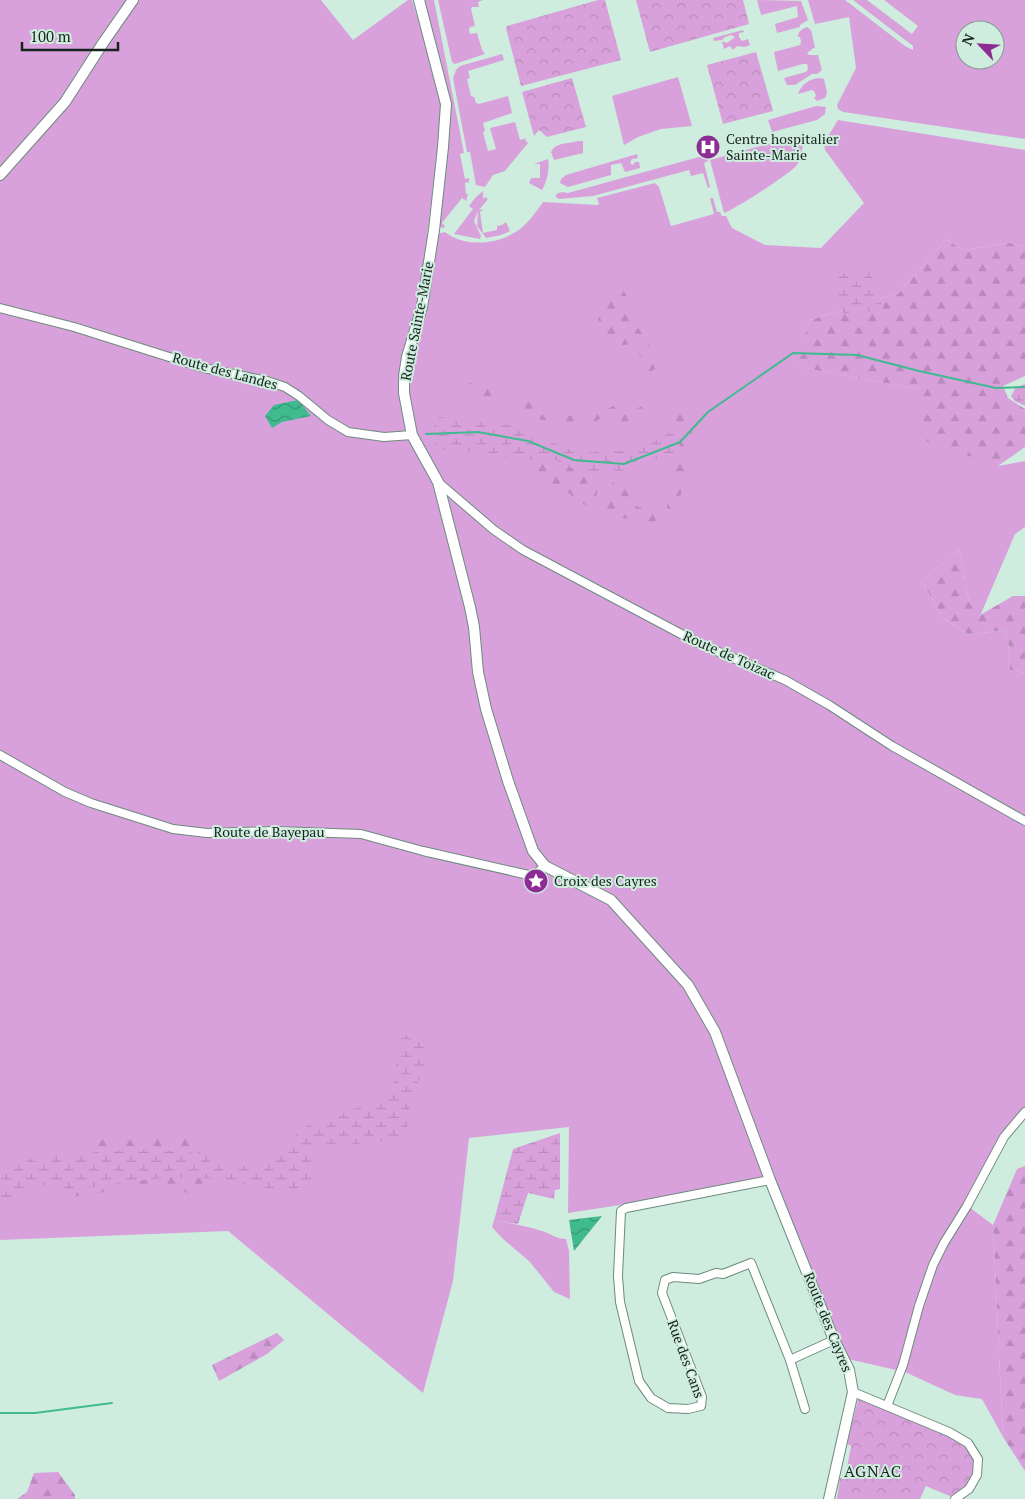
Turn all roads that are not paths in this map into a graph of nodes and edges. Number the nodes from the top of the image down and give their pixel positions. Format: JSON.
{"nodes":[{"id":1,"x":133,"y":0,"type":"edge"},
{"id":2,"x":419,"y":0,"type":"edge"},
{"id":3,"x":0,"y":175,"type":"edge"},
{"id":4,"x":0,"y":308,"type":"edge"},
{"id":5,"x":412,"y":435,"type":"junction"},
{"id":6,"x":438,"y":482,"type":"junction"},
{"id":7,"x":0,"y":755,"type":"edge"},
{"id":8,"x":1025,"y":821,"type":"edge"},
{"id":9,"x":545,"y":866,"type":"junction"},
{"id":10,"x":1025,"y":1112,"type":"edge"},
{"id":11,"x":770,"y":1180,"type":"junction"},
{"id":12,"x":834,"y":1340,"type":"junction"},
{"id":13,"x":790,"y":1360,"type":"junction"},
{"id":14,"x":853,"y":1392,"type":"junction"},
{"id":15,"x":888,"y":1406,"type":"junction"},
{"id":16,"x":806,"y":1409,"type":"dead end"},
{"id":17,"x":829,"y":1499,"type":"edge"},
{"id":18,"x":955,"y":1499,"type":"edge"}],
"edges":[{"from":1,"to":3,"type":"street"},
{"from":2,"to":5,"type":"street","name":"Route Sainte-Marie"},
{"from":4,"to":5,"type":"street","name":"Route des Landes"},
{"from":5,"to":6,"type":"street","name":"Route Sainte-Marie"},
{"from":6,"to":8,"type":"street","name":"Route de Toizac"},
{"from":6,"to":9,"type":"street","name":"Route Sainte-Marie"},
{"from":7,"to":9,"type":"street","name":"Route de Bayepau"},
{"from":9,"to":11,"type":"street","name":"Route des Cayres"},
{"from":10,"to":15,"type":"street"},
{"from":11,"to":12,"type":"street","name":"Route des Cayres"},
{"from":11,"to":13,"type":"street","name":"Rue des Cans"},
{"from":12,"to":13,"type":"street"},
{"from":12,"to":14,"type":"street","name":"Route des Cayres"},
{"from":13,"to":16,"type":"street"},
{"from":14,"to":15,"type":"street"},
{"from":14,"to":17,"type":"street","name":"Route des Cayres"},
{"from":15,"to":18,"type":"street"}]}
